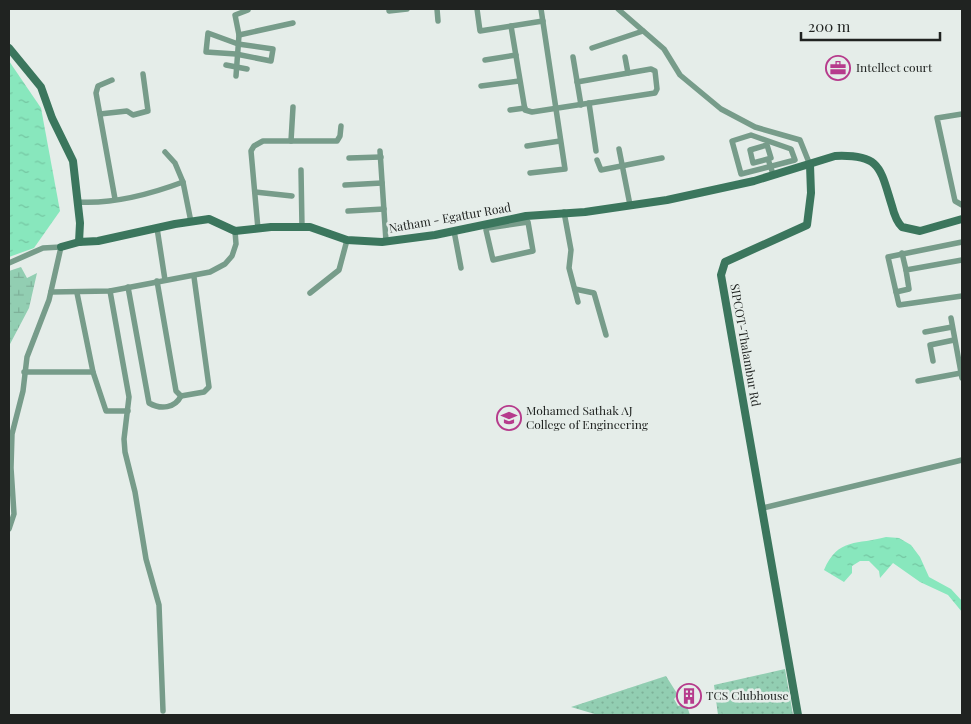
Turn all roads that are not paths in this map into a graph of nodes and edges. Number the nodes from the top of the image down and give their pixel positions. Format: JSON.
{"nodes":[{"id":1,"x":250,"y":9,"type":"edge"},
{"id":2,"x":407,"y":9,"type":"edge"},
{"id":3,"x":437,"y":9,"type":"edge"},
{"id":4,"x":477,"y":9,"type":"edge"},
{"id":5,"x":541,"y":9,"type":"edge"},
{"id":6,"x":618,"y":9,"type":"edge"},
{"id":7,"x":389,"y":11,"type":"dead end"},
{"id":8,"x":438,"y":21,"type":"dead end"},
{"id":9,"x":543,"y":21,"type":"junction"},
{"id":10,"x":293,"y":23,"type":"dead end"},
{"id":11,"x":511,"y":26,"type":"junction"},
{"id":12,"x":643,"y":31,"type":"junction"},
{"id":13,"x":239,"y":35,"type":"junction"},
{"id":14,"x":238,"y":44,"type":"junction"},
{"id":15,"x":9,"y":48,"type":"edge"},
{"id":16,"x":592,"y":48,"type":"dead end"},
{"id":17,"x":236,"y":54,"type":"junction"},
{"id":18,"x":516,"y":55,"type":"junction"},
{"id":19,"x":625,"y":57,"type":"dead end"},
{"id":20,"x":573,"y":58,"type":"dead end"},
{"id":21,"x":485,"y":60,"type":"dead end"},
{"id":22,"x":226,"y":65,"type":"dead end"},
{"id":23,"x":236,"y":67,"type":"junction"},
{"id":24,"x":247,"y":69,"type":"dead end"},
{"id":25,"x":628,"y":73,"type":"junction"},
{"id":26,"x":144,"y":74,"type":"dead end"},
{"id":27,"x":236,"y":76,"type":"dead end"},
{"id":28,"x":112,"y":80,"type":"dead end"},
{"id":29,"x":520,"y":81,"type":"junction"},
{"id":30,"x":577,"y":82,"type":"junction"},
{"id":31,"x":481,"y":86,"type":"dead end"},
{"id":32,"x":589,"y":103,"type":"junction"},
{"id":33,"x":581,"y":105,"type":"junction"},
{"id":34,"x":293,"y":107,"type":"dead end"},
{"id":35,"x":524,"y":108,"type":"junction"},
{"id":36,"x":556,"y":108,"type":"junction"},
{"id":37,"x":510,"y":110,"type":"dead end"},
{"id":38,"x":100,"y":114,"type":"junction"},
{"id":39,"x":962,"y":114,"type":"edge"},
{"id":40,"x":341,"y":126,"type":"dead end"},
{"id":41,"x":291,"y":141,"type":"junction"},
{"id":42,"x":560,"y":141,"type":"junction"},
{"id":43,"x":527,"y":146,"type":"dead end"},
{"id":44,"x":619,"y":149,"type":"dead end"},
{"id":45,"x":596,"y":151,"type":"dead end"},
{"id":46,"x":165,"y":152,"type":"dead end"},
{"id":47,"x":349,"y":158,"type":"dead end"},
{"id":48,"x":662,"y":158,"type":"dead end"},
{"id":49,"x":768,"y":159,"type":"dead end"},
{"id":50,"x":597,"y":160,"type":"dead end"},
{"id":51,"x":810,"y":164,"type":"junction"},
{"id":52,"x":622,"y":166,"type":"junction"},
{"id":53,"x":301,"y":170,"type":"dead end"},
{"id":54,"x":772,"y":172,"type":"junction"},
{"id":55,"x":530,"y":173,"type":"dead end"},
{"id":56,"x":183,"y":182,"type":"junction"},
{"id":57,"x":382,"y":183,"type":"junction"},
{"id":58,"x":344,"y":185,"type":"dead end"},
{"id":59,"x":255,"y":192,"type":"junction"},
{"id":60,"x":292,"y":196,"type":"dead end"},
{"id":61,"x":115,"y":199,"type":"junction"},
{"id":62,"x":78,"y":202,"type":"junction"},
{"id":63,"x":630,"y":205,"type":"junction"},
{"id":64,"x":962,"y":205,"type":"edge"},
{"id":65,"x":384,"y":209,"type":"junction"},
{"id":66,"x":348,"y":212,"type":"dead end"},
{"id":67,"x":564,"y":212,"type":"junction"},
{"id":68,"x":526,"y":219,"type":"junction"},
{"id":69,"x":962,"y":219,"type":"edge"},
{"id":70,"x":191,"y":222,"type":"junction"},
{"id":71,"x":488,"y":226,"type":"junction"},
{"id":72,"x":302,"y":227,"type":"junction"},
{"id":73,"x":157,"y":228,"type":"junction"},
{"id":74,"x":258,"y":229,"type":"junction"},
{"id":75,"x":454,"y":231,"type":"junction"},
{"id":76,"x":235,"y":232,"type":"junction"},
{"id":77,"x":348,"y":240,"type":"junction"},
{"id":78,"x":386,"y":241,"type":"junction"},
{"id":79,"x":79,"y":242,"type":"junction"},
{"id":80,"x":962,"y":242,"type":"edge"},
{"id":81,"x":61,"y":246,"type":"junction"},
{"id":82,"x":902,"y":253,"type":"junction"},
{"id":83,"x":962,"y":260,"type":"edge"},
{"id":84,"x":9,"y":263,"type":"edge"},
{"id":85,"x":461,"y":268,"type":"dead end"},
{"id":86,"x":906,"y":270,"type":"junction"},
{"id":87,"x":194,"y":277,"type":"junction"},
{"id":88,"x":165,"y":280,"type":"junction"},
{"id":89,"x":157,"y":281,"type":"junction"},
{"id":90,"x":128,"y":286,"type":"junction"},
{"id":91,"x":575,"y":289,"type":"junction"},
{"id":92,"x":110,"y":291,"type":"junction"},
{"id":93,"x":51,"y":292,"type":"junction"},
{"id":94,"x":896,"y":292,"type":"junction"},
{"id":95,"x":77,"y":293,"type":"junction"},
{"id":96,"x":310,"y":293,"type":"dead end"},
{"id":97,"x":962,"y":296,"type":"edge"},
{"id":98,"x":578,"y":302,"type":"dead end"},
{"id":99,"x":951,"y":318,"type":"dead end"},
{"id":100,"x":952,"y":327,"type":"junction"},
{"id":101,"x":925,"y":332,"type":"dead end"},
{"id":102,"x":606,"y":335,"type":"dead end"},
{"id":103,"x":954,"y":340,"type":"junction"},
{"id":104,"x":933,"y":361,"type":"dead end"},
{"id":105,"x":24,"y":372,"type":"junction"},
{"id":106,"x":93,"y":372,"type":"junction"},
{"id":107,"x":962,"y":375,"type":"edge"},
{"id":108,"x":918,"y":382,"type":"dead end"},
{"id":109,"x":181,"y":396,"type":"junction"},
{"id":110,"x":128,"y":412,"type":"junction"},
{"id":111,"x":962,"y":460,"type":"edge"},
{"id":112,"x":764,"y":508,"type":"junction"},
{"id":113,"x":9,"y":529,"type":"edge"},
{"id":114,"x":163,"y":711,"type":"dead end"},
{"id":115,"x":798,"y":715,"type":"edge"}],
"edges":[{"from":1,"to":13,"type":"street"},
{"from":2,"to":7,"type":"street"},
{"from":3,"to":8,"type":"street"},
{"from":4,"to":11,"type":"street"},
{"from":5,"to":9,"type":"street"},
{"from":6,"to":12,"type":"street","name":"SIPCOT-Thalambur Rd"},
{"from":9,"to":11,"type":"street"},
{"from":9,"to":36,"type":"street"},
{"from":10,"to":13,"type":"street"},
{"from":11,"to":18,"type":"street"},
{"from":12,"to":16,"type":"street"},
{"from":12,"to":51,"type":"street","name":"SIPCOT-Thalambur Rd"},
{"from":13,"to":14,"type":"street"},
{"from":14,"to":17,"type":"street"},
{"from":14,"to":17,"type":"street"},
{"from":14,"to":17,"type":"street"},
{"from":15,"to":62,"type":"street"},
{"from":17,"to":23,"type":"street"},
{"from":18,"to":21,"type":"street"},
{"from":18,"to":29,"type":"street"},
{"from":19,"to":25,"type":"street"},
{"from":20,"to":30,"type":"street"},
{"from":22,"to":23,"type":"street"},
{"from":23,"to":24,"type":"street"},
{"from":23,"to":27,"type":"street"},
{"from":25,"to":30,"type":"street"},
{"from":25,"to":32,"type":"street"},
{"from":26,"to":38,"type":"street"},
{"from":28,"to":38,"type":"street"},
{"from":29,"to":31,"type":"street"},
{"from":29,"to":35,"type":"street"},
{"from":30,"to":33,"type":"street"},
{"from":32,"to":33,"type":"street"},
{"from":32,"to":45,"type":"street"},
{"from":33,"to":36,"type":"street"},
{"from":34,"to":41,"type":"street"},
{"from":35,"to":36,"type":"street"},
{"from":35,"to":37,"type":"street"},
{"from":36,"to":42,"type":"street"},
{"from":38,"to":61,"type":"street"},
{"from":39,"to":64,"type":"street"},
{"from":40,"to":41,"type":"street"},
{"from":41,"to":59,"type":"street"},
{"from":42,"to":43,"type":"street"},
{"from":42,"to":55,"type":"street"},
{"from":44,"to":52,"type":"street"},
{"from":46,"to":56,"type":"street"},
{"from":47,"to":57,"type":"street"},
{"from":48,"to":52,"type":"street"},
{"from":49,"to":54,"type":"street"},
{"from":50,"to":52,"type":"street"},
{"from":51,"to":54,"type":"street","name":"Natham - Egattur Road"},
{"from":51,"to":69,"type":"street","name":"Natham - Egattur Road"},
{"from":51,"to":112,"type":"street","name":"SIPCOT-Thalambur Rd"},
{"from":52,"to":63,"type":"street"},
{"from":53,"to":72,"type":"street"},
{"from":54,"to":54,"type":"street"},
{"from":54,"to":63,"type":"street","name":"Natham - Egattur Road"},
{"from":56,"to":61,"type":"street"},
{"from":56,"to":70,"type":"street"},
{"from":57,"to":58,"type":"street"},
{"from":57,"to":65,"type":"street"},
{"from":59,"to":60,"type":"street"},
{"from":59,"to":74,"type":"street"},
{"from":61,"to":62,"type":"street"},
{"from":62,"to":79,"type":"street"},
{"from":63,"to":67,"type":"street","name":"Natham - Egattur Road"},
{"from":65,"to":66,"type":"street"},
{"from":65,"to":78,"type":"street"},
{"from":67,"to":68,"type":"street","name":"Natham - Egattur Road"},
{"from":67,"to":91,"type":"street"},
{"from":68,"to":71,"type":"street","name":"Natham - Egattur Road"},
{"from":68,"to":71,"type":"street"},
{"from":70,"to":73,"type":"street"},
{"from":70,"to":76,"type":"street"},
{"from":71,"to":75,"type":"street","name":"Natham - Egattur Road"},
{"from":72,"to":74,"type":"street","name":"Natham - Egattur Road"},
{"from":72,"to":77,"type":"street","name":"Natham - Egattur Road"},
{"from":73,"to":79,"type":"street"},
{"from":73,"to":88,"type":"street"},
{"from":74,"to":76,"type":"street","name":"Natham - Egattur Road"},
{"from":75,"to":78,"type":"street","name":"Natham - Egattur Road"},
{"from":75,"to":85,"type":"street"},
{"from":76,"to":87,"type":"street"},
{"from":77,"to":78,"type":"street","name":"Natham - Egattur Road"},
{"from":77,"to":96,"type":"street"},
{"from":79,"to":81,"type":"street"},
{"from":80,"to":82,"type":"street"},
{"from":81,"to":84,"type":"street"},
{"from":81,"to":93,"type":"street"},
{"from":82,"to":86,"type":"street"},
{"from":82,"to":94,"type":"street"},
{"from":83,"to":86,"type":"street"},
{"from":86,"to":94,"type":"street"},
{"from":87,"to":88,"type":"street"},
{"from":87,"to":109,"type":"street"},
{"from":88,"to":89,"type":"street"},
{"from":89,"to":90,"type":"street"},
{"from":89,"to":109,"type":"street"},
{"from":90,"to":92,"type":"street"},
{"from":90,"to":109,"type":"street"},
{"from":91,"to":98,"type":"street"},
{"from":91,"to":102,"type":"street"},
{"from":92,"to":95,"type":"street"},
{"from":92,"to":110,"type":"street"},
{"from":93,"to":95,"type":"street"},
{"from":93,"to":105,"type":"street"},
{"from":94,"to":97,"type":"street"},
{"from":95,"to":106,"type":"street"},
{"from":99,"to":100,"type":"street"},
{"from":100,"to":101,"type":"street"},
{"from":100,"to":103,"type":"street"},
{"from":103,"to":104,"type":"street"},
{"from":103,"to":107,"type":"street"},
{"from":105,"to":106,"type":"street"},
{"from":105,"to":113,"type":"street"},
{"from":106,"to":110,"type":"street"},
{"from":107,"to":108,"type":"street"},
{"from":110,"to":114,"type":"street"},
{"from":111,"to":112,"type":"street"},
{"from":112,"to":115,"type":"street","name":"SIPCOT-Thalambur Rd"}]}
